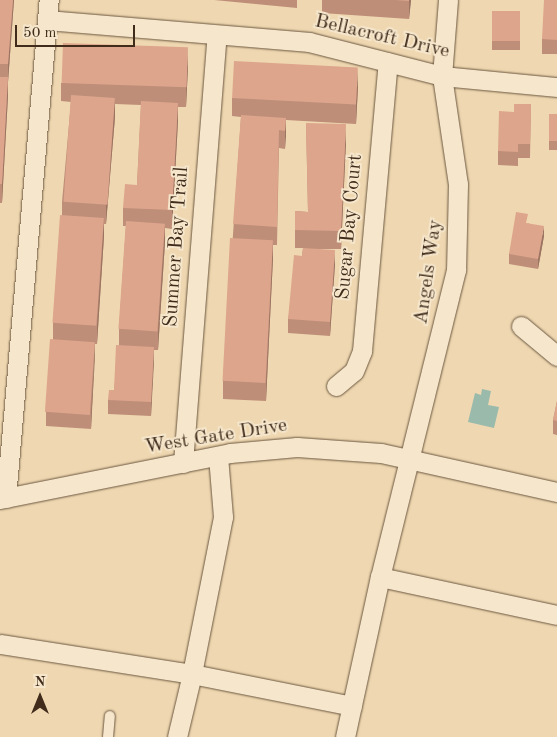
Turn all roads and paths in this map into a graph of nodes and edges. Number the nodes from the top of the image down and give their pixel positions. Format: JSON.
{"nodes":[{"id":1,"x":49,"y":0,"type":"edge"},
{"id":2,"x":448,"y":0,"type":"edge"},
{"id":3,"x":47,"y":20,"type":"junction"},
{"id":4,"x":217,"y":35,"type":"junction"},
{"id":5,"x":388,"y":62,"type":"junction"},
{"id":6,"x":442,"y":76,"type":"junction"},
{"id":7,"x":557,"y":87,"type":"edge"},
{"id":8,"x":521,"y":326,"type":"dead end"},
{"id":9,"x":557,"y":356,"type":"edge"},
{"id":10,"x":336,"y":386,"type":"dead end"},
{"id":11,"x":218,"y":456,"type":"junction"},
{"id":12,"x":412,"y":458,"type":"junction"},
{"id":13,"x":183,"y":463,"type":"junction"},
{"id":14,"x":557,"y":492,"type":"edge"},
{"id":15,"x":3,"y":499,"type":"edge"},
{"id":16,"x":380,"y":576,"type":"junction"},
{"id":17,"x":557,"y":615,"type":"edge"},
{"id":18,"x":0,"y":644,"type":"edge"},
{"id":19,"x":192,"y":674,"type":"junction"},
{"id":20,"x":352,"y":706,"type":"junction"},
{"id":21,"x":110,"y":716,"type":"dead end"},
{"id":22,"x":108,"y":737,"type":"edge"},
{"id":23,"x":177,"y":737,"type":"edge"},
{"id":24,"x":345,"y":737,"type":"edge"}],
"edges":[{"from":1,"to":3,"type":"street"},
{"from":2,"to":6,"type":"street","name":"Angels Way"},
{"from":3,"to":4,"type":"street","name":"Bellacroft Drive"},
{"from":3,"to":15,"type":"street"},
{"from":4,"to":5,"type":"street","name":"Bellacroft Drive"},
{"from":4,"to":13,"type":"street","name":"Summer Bay Trail"},
{"from":5,"to":6,"type":"street","name":"Bellacroft Drive"},
{"from":5,"to":10,"type":"street","name":"Sugar Bay Court"},
{"from":6,"to":7,"type":"street","name":"Bellacroft Drive"},
{"from":6,"to":12,"type":"street","name":"Angels Way"},
{"from":8,"to":9,"type":"street"},
{"from":11,"to":12,"type":"street","name":"West Gate Drive"},
{"from":11,"to":13,"type":"street","name":"West Gate Drive"},
{"from":11,"to":19,"type":"street"},
{"from":12,"to":14,"type":"street","name":"West Gate Drive"},
{"from":12,"to":16,"type":"street","name":"Angels Way"},
{"from":13,"to":15,"type":"street","name":"West Gate Drive"},
{"from":16,"to":17,"type":"street"},
{"from":16,"to":20,"type":"street","name":"Angels Way"},
{"from":18,"to":19,"type":"street"},
{"from":19,"to":20,"type":"street"},
{"from":19,"to":23,"type":"street"},
{"from":20,"to":24,"type":"street","name":"Angels Way"},
{"from":21,"to":22,"type":"lane"}]}
